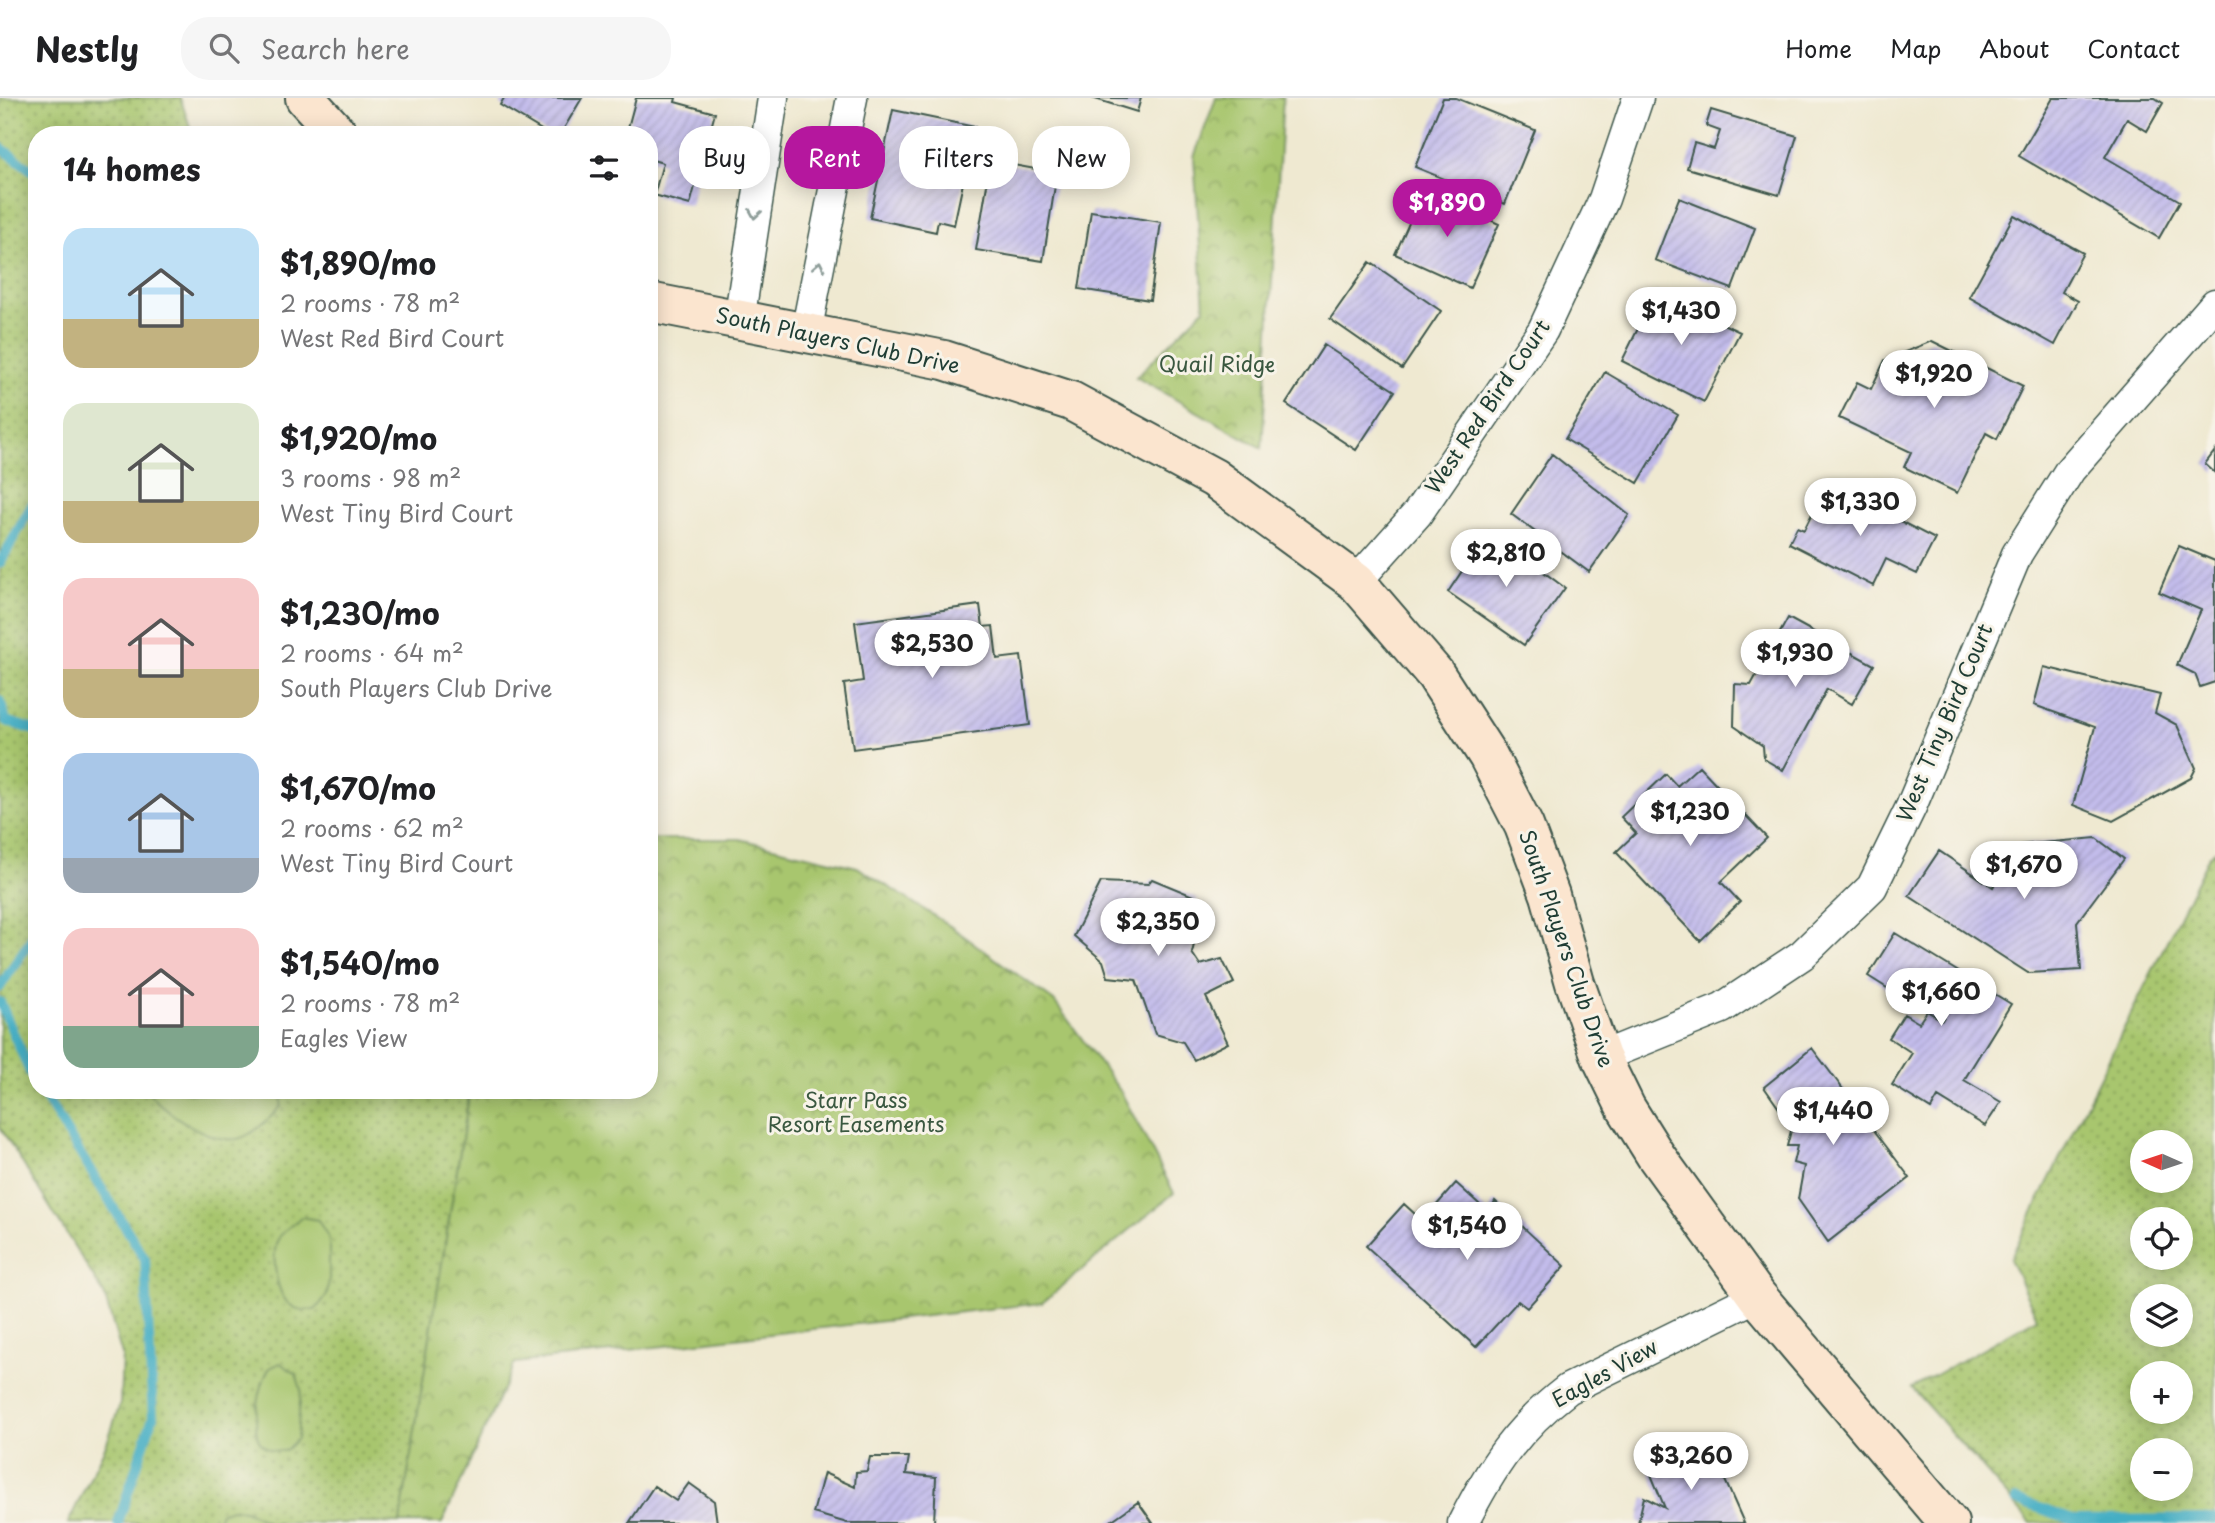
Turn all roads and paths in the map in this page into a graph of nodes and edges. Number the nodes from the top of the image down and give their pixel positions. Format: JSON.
{"nodes":[{"id":1,"x":305,"y":98,"type":"edge"},
{"id":2,"x":773,"y":98,"type":"edge"},
{"id":3,"x":852,"y":98,"type":"edge"},
{"id":4,"x":1638,"y":98,"type":"edge"},
{"id":5,"x":331,"y":126,"type":"edge"},
{"id":6,"x":658,"y":304,"type":"edge"},
{"id":7,"x":2215,"y":304,"type":"edge"},
{"id":8,"x":739,"y":321,"type":"junction"},
{"id":9,"x":806,"y":333,"type":"junction"},
{"id":10,"x":1356,"y":582,"type":"junction"},
{"id":11,"x":1601,"y":1057,"type":"junction"},
{"id":12,"x":1757,"y":1296,"type":"junction"},
{"id":13,"x":1462,"y":1523,"type":"edge"},
{"id":14,"x":1949,"y":1523,"type":"edge"}],
"edges":[{"from":1,"to":5,"type":"street"},
{"from":2,"to":8,"type":"street","one_way":true},
{"from":9,"to":3,"type":"street","one_way":true},
{"from":4,"to":10,"type":"street","name":"West Red Bird Court"},
{"from":6,"to":8,"type":"street","name":"South Players Club Drive"},
{"from":7,"to":11,"type":"street","name":"West Tiny Bird Court"},
{"from":8,"to":9,"type":"street","name":"South Players Club Drive"},
{"from":9,"to":10,"type":"street","name":"South Players Club Drive"},
{"from":10,"to":11,"type":"street","name":"South Players Club Drive"},
{"from":11,"to":12,"type":"street","name":"South Players Club Drive"},
{"from":12,"to":13,"type":"street","name":"Eagles View"},
{"from":12,"to":14,"type":"street","name":"South Players Club Drive"}]}
